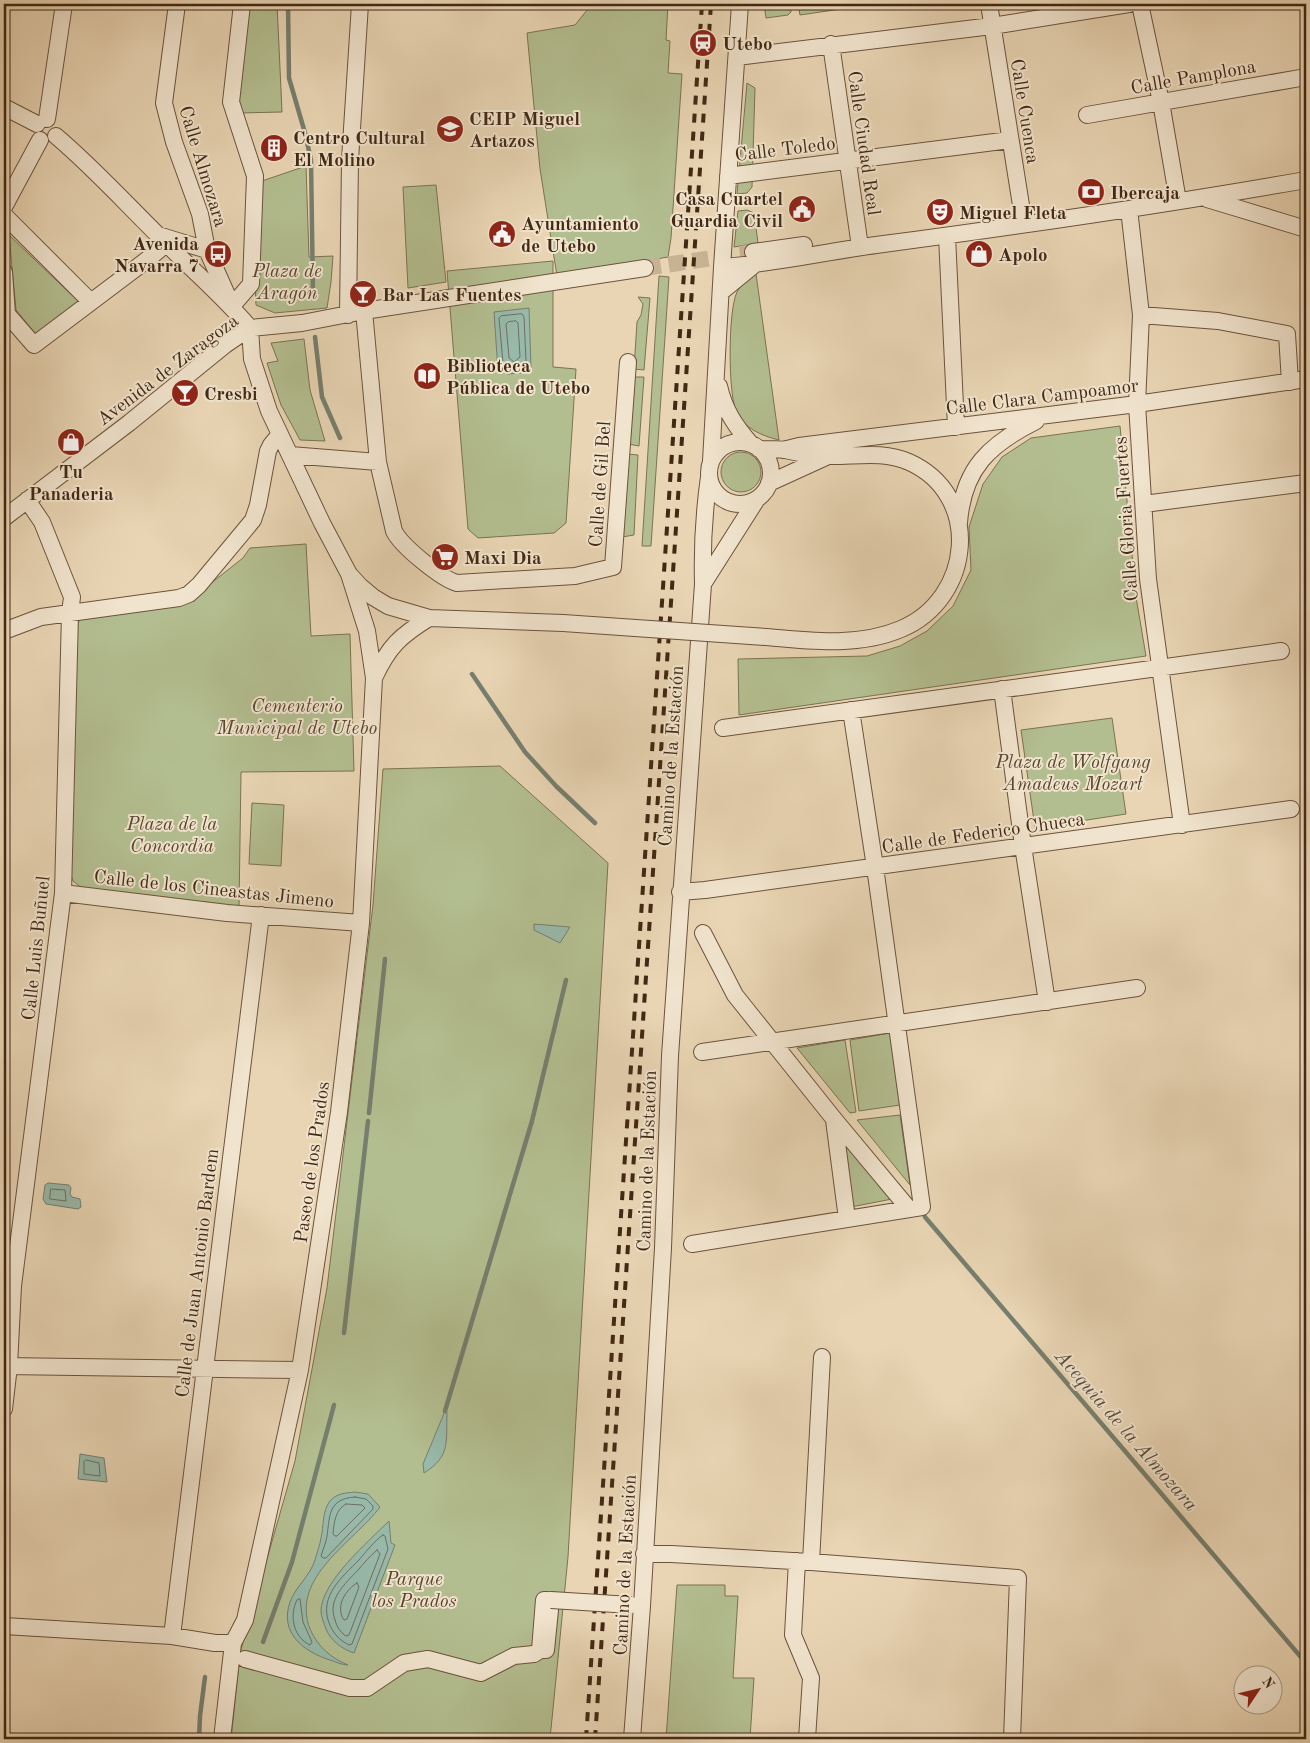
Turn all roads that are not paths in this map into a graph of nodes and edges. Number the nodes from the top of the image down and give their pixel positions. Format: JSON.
{"nodes":[{"id":1,"x":64,"y":4,"type":"edge"},
{"id":2,"x":176,"y":4,"type":"edge"},
{"id":3,"x":242,"y":4,"type":"edge"},
{"id":4,"x":360,"y":4,"type":"edge"},
{"id":5,"x":740,"y":4,"type":"edge"},
{"id":6,"x":989,"y":4,"type":"edge"},
{"id":7,"x":1129,"y":4,"type":"edge"},
{"id":8,"x":1140,"y":4,"type":"edge"},
{"id":9,"x":992,"y":26,"type":"junction"},
{"id":10,"x":831,"y":44,"type":"junction"},
{"id":11,"x":737,"y":56,"type":"junction"},
{"id":12,"x":1306,"y":77,"type":"edge"},
{"id":13,"x":1161,"y":102,"type":"junction"},
{"id":14,"x":4,"y":107,"type":"edge"},
{"id":15,"x":1087,"y":115,"type":"dead end"},
{"id":16,"x":45,"y":130,"type":"junction"},
{"id":17,"x":1010,"y":140,"type":"junction"},
{"id":18,"x":848,"y":161,"type":"junction"},
{"id":19,"x":728,"y":176,"type":"junction"},
{"id":20,"x":1306,"y":180,"type":"edge"},
{"id":21,"x":1203,"y":198,"type":"junction"},
{"id":22,"x":1178,"y":201,"type":"junction"},
{"id":23,"x":4,"y":207,"type":"edge"},
{"id":24,"x":1129,"y":209,"type":"junction"},
{"id":25,"x":4,"y":214,"type":"edge"},
{"id":26,"x":1024,"y":224,"type":"junction"},
{"id":27,"x":1306,"y":229,"type":"edge"},
{"id":28,"x":947,"y":236,"type":"junction"},
{"id":29,"x":162,"y":239,"type":"junction"},
{"id":30,"x":860,"y":247,"type":"junction"},
{"id":31,"x":209,"y":254,"type":"junction"},
{"id":32,"x":753,"y":258,"type":"junction"},
{"id":33,"x":722,"y":267,"type":"junction"},
{"id":34,"x":645,"y":268,"type":"tunnel mouth"},
{"id":35,"x":195,"y":270,"type":"junction"},
{"id":36,"x":4,"y":272,"type":"edge"},
{"id":37,"x":721,"y":292,"type":"junction"},
{"id":38,"x":91,"y":302,"type":"junction"},
{"id":39,"x":232,"y":306,"type":"junction"},
{"id":40,"x":356,"y":313,"type":"junction"},
{"id":41,"x":1141,"y":315,"type":"junction"},
{"id":42,"x":250,"y":328,"type":"junction"},
{"id":43,"x":628,"y":362,"type":"dead end"},
{"id":44,"x":716,"y":374,"type":"junction"},
{"id":45,"x":1298,"y":381,"type":"edge"},
{"id":46,"x":1137,"y":404,"type":"junction"},
{"id":47,"x":1046,"y":416,"type":"junction"},
{"id":48,"x":956,"y":427,"type":"junction"},
{"id":49,"x":280,"y":434,"type":"junction"},
{"id":50,"x":755,"y":447,"type":"junction"},
{"id":51,"x":783,"y":450,"type":"junction"},
{"id":52,"x":290,"y":454,"type":"junction"},
{"id":53,"x":826,"y":456,"type":"junction"},
{"id":54,"x":378,"y":462,"type":"junction"},
{"id":55,"x":710,"y":469,"type":"junction"},
{"id":56,"x":769,"y":483,"type":"junction"},
{"id":57,"x":1306,"y":483,"type":"edge"},
{"id":58,"x":757,"y":499,"type":"junction"},
{"id":59,"x":27,"y":500,"type":"junction"},
{"id":60,"x":1144,"y":504,"type":"junction"},
{"id":61,"x":4,"y":518,"type":"edge"},
{"id":62,"x":959,"y":530,"type":"junction"},
{"id":63,"x":349,"y":574,"type":"junction"},
{"id":64,"x":703,"y":584,"type":"junction"},
{"id":65,"x":70,"y":613,"type":"junction"},
{"id":66,"x":429,"y":618,"type":"junction"},
{"id":67,"x":4,"y":631,"type":"edge"},
{"id":68,"x":1281,"y":651,"type":"dead end"},
{"id":69,"x":1160,"y":668,"type":"junction"},
{"id":70,"x":374,"y":678,"type":"junction"},
{"id":71,"x":1002,"y":689,"type":"junction"},
{"id":72,"x":851,"y":710,"type":"junction"},
{"id":73,"x":723,"y":728,"type":"dead end"},
{"id":74,"x":1290,"y":809,"type":"dead end"},
{"id":75,"x":1182,"y":825,"type":"junction"},
{"id":76,"x":1023,"y":846,"type":"junction"},
{"id":77,"x":875,"y":867,"type":"junction"},
{"id":78,"x":680,"y":892,"type":"junction"},
{"id":79,"x":63,"y":893,"type":"junction"},
{"id":80,"x":261,"y":915,"type":"junction"},
{"id":81,"x":361,"y":923,"type":"junction"},
{"id":82,"x":703,"y":933,"type":"dead end"},
{"id":83,"x":1137,"y":988,"type":"dead end"},
{"id":84,"x":1047,"y":1002,"type":"junction"},
{"id":85,"x":896,"y":1024,"type":"junction"},
{"id":86,"x":773,"y":1042,"type":"junction"},
{"id":87,"x":702,"y":1052,"type":"dead end"},
{"id":88,"x":834,"y":1120,"type":"junction"},
{"id":89,"x":909,"y":1209,"type":"junction"},
{"id":90,"x":847,"y":1219,"type":"junction"},
{"id":91,"x":692,"y":1244,"type":"dead end"},
{"id":92,"x":8,"y":1285,"type":"edge"},
{"id":93,"x":822,"y":1357,"type":"dead end"},
{"id":94,"x":7,"y":1366,"type":"edge"},
{"id":95,"x":205,"y":1368,"type":"junction"},
{"id":96,"x":300,"y":1370,"type":"junction"},
{"id":97,"x":4,"y":1409,"type":"edge"},
{"id":98,"x":644,"y":1554,"type":"junction"},
{"id":99,"x":804,"y":1562,"type":"junction"},
{"id":100,"x":631,"y":1604,"type":"dead end"},
{"id":101,"x":4,"y":1626,"type":"edge"},
{"id":102,"x":172,"y":1636,"type":"junction"},
{"id":103,"x":233,"y":1643,"type":"junction"},
{"id":104,"x":245,"y":1659,"type":"dead end"},
{"id":105,"x":222,"y":1739,"type":"edge"},
{"id":106,"x":632,"y":1739,"type":"edge"},
{"id":107,"x":807,"y":1739,"type":"edge"},
{"id":108,"x":1012,"y":1739,"type":"edge"}],
"edges":[{"from":1,"to":16,"type":"street"},
{"from":2,"to":31,"type":"street","name":"Calle Almozara"},
{"from":3,"to":39,"type":"street"},
{"from":4,"to":40,"type":"street","name":"Calle de Gil Bel"},
{"from":5,"to":11,"type":"street","name":"Camino de la Estación"},
{"from":6,"to":9,"type":"street","name":"Calle Cuenca"},
{"from":7,"to":9,"type":"street"},
{"from":8,"to":13,"type":"street"},
{"from":9,"to":10,"type":"street"},
{"from":9,"to":17,"type":"street","name":"Calle Cuenca"},
{"from":10,"to":11,"type":"street"},
{"from":10,"to":18,"type":"street","name":"Calle Ciudad Real"},
{"from":11,"to":19,"type":"street","name":"Camino de la Estación"},
{"from":12,"to":13,"type":"street","name":"Calle Pamplona"},
{"from":13,"to":15,"type":"street","name":"Calle Pamplona"},
{"from":13,"to":22,"type":"street"},
{"from":14,"to":16,"type":"street"},
{"from":16,"to":23,"type":"street"},
{"from":16,"to":29,"type":"street"},
{"from":17,"to":18,"type":"street","name":"Calle Toledo"},
{"from":17,"to":26,"type":"street","name":"Calle Cuenca"},
{"from":18,"to":19,"type":"street","name":"Calle Toledo"},
{"from":18,"to":30,"type":"street","name":"Calle Ciudad Real"},
{"from":19,"to":33,"type":"street","name":"Camino de la Estación"},
{"from":20,"to":21,"type":"street"},
{"from":21,"to":22,"type":"street"},
{"from":21,"to":27,"type":"street"},
{"from":22,"to":24,"type":"street"},
{"from":24,"to":26,"type":"street"},
{"from":24,"to":41,"type":"street","name":"Calle Gloria Fuertes"},
{"from":25,"to":38,"type":"street"},
{"from":26,"to":28,"type":"street"},
{"from":28,"to":30,"type":"street"},
{"from":28,"to":48,"type":"street"},
{"from":29,"to":31,"type":"street"},
{"from":29,"to":35,"type":"street"},
{"from":29,"to":38,"type":"street"},
{"from":30,"to":32,"type":"street"},
{"from":31,"to":35,"type":"street"},
{"from":31,"to":39,"type":"street","name":"Calle Almozara"},
{"from":32,"to":33,"type":"street"},
{"from":32,"to":37,"type":"street"},
{"from":33,"to":37,"type":"street","name":"Camino de la Estación"},
{"from":34,"to":40,"type":"street","name":"Avenida de Zaragoza"},
{"from":35,"to":39,"type":"street"},
{"from":36,"to":38,"type":"street"},
{"from":37,"to":44,"type":"street","name":"Camino de la Estación"},
{"from":39,"to":42,"type":"street"},
{"from":40,"to":42,"type":"street","name":"Avenida de Zaragoza"},
{"from":40,"to":54,"type":"street","name":"Calle de Gil Bel"},
{"from":41,"to":45,"type":"street"},
{"from":41,"to":46,"type":"street","name":"Calle Gloria Fuertes"},
{"from":42,"to":49,"type":"street"},
{"from":42,"to":59,"type":"street","name":"Avenida de Zaragoza"},
{"from":43,"to":54,"type":"street","name":"Calle de Gil Bel"},
{"from":44,"to":50,"type":"street"},
{"from":44,"to":55,"type":"street","name":"Camino de la Estación"},
{"from":45,"to":46,"type":"street","name":"Calle Clara Campoamor"},
{"from":46,"to":47,"type":"street","name":"Calle Clara Campoamor"},
{"from":46,"to":60,"type":"street","name":"Calle Gloria Fuertes"},
{"from":47,"to":48,"type":"street","name":"Calle Clara Campoamor"},
{"from":47,"to":62,"type":"street"},
{"from":48,"to":51,"type":"street","name":"Calle Clara Campoamor"},
{"from":49,"to":52,"type":"street"},
{"from":49,"to":65,"type":"street"},
{"from":50,"to":51,"type":"street"},
{"from":50,"to":55,"type":"street"},
{"from":50,"to":56,"type":"street"},
{"from":51,"to":53,"type":"street"},
{"from":52,"to":54,"type":"street"},
{"from":52,"to":63,"type":"street"},
{"from":53,"to":56,"type":"street"},
{"from":53,"to":62,"type":"street"},
{"from":55,"to":58,"type":"street"},
{"from":55,"to":64,"type":"street","name":"Camino de la Estación"},
{"from":56,"to":58,"type":"street"},
{"from":57,"to":60,"type":"street"},
{"from":58,"to":64,"type":"street","name":"Camino de la Estación"},
{"from":59,"to":61,"type":"street","name":"Avenida de Zaragoza"},
{"from":59,"to":65,"type":"street","name":"Calle Luis Buñuel"},
{"from":60,"to":69,"type":"street","name":"Calle Gloria Fuertes"},
{"from":62,"to":66,"type":"street","bridge":true},
{"from":63,"to":66,"type":"street"},
{"from":63,"to":70,"type":"street","name":"Paseo de los Prados"},
{"from":64,"to":78,"type":"street","name":"Camino de la Estación"},
{"from":65,"to":67,"type":"street"},
{"from":65,"to":79,"type":"street","name":"Calle Luis Buñuel"},
{"from":66,"to":70,"type":"street","name":"Paseo de los Prados"},
{"from":68,"to":69,"type":"street"},
{"from":69,"to":71,"type":"street"},
{"from":69,"to":75,"type":"street","name":"Calle Gloria Fuertes"},
{"from":70,"to":81,"type":"street","name":"Paseo de los Prados"},
{"from":71,"to":72,"type":"street"},
{"from":71,"to":76,"type":"street"},
{"from":72,"to":73,"type":"street"},
{"from":72,"to":77,"type":"street"},
{"from":74,"to":75,"type":"street","name":"Calle de Federico Chueca"},
{"from":75,"to":76,"type":"street","name":"Calle de Federico Chueca"},
{"from":76,"to":77,"type":"street","name":"Calle de Federico Chueca"},
{"from":76,"to":84,"type":"street"},
{"from":77,"to":78,"type":"street","name":"Calle de Federico Chueca"},
{"from":77,"to":85,"type":"street"},
{"from":78,"to":98,"type":"street","name":"Camino de la Estación"},
{"from":79,"to":80,"type":"street","name":"Calle de los Cineastas Jimeno"},
{"from":79,"to":92,"type":"street","name":"Calle Luis Buñuel"},
{"from":80,"to":81,"type":"street","name":"Calle de los Cineastas Jimeno"},
{"from":80,"to":95,"type":"street","name":"Calle de Juan Antonio Bardem"},
{"from":81,"to":96,"type":"street","name":"Paseo de los Prados"},
{"from":82,"to":86,"type":"street"},
{"from":83,"to":84,"type":"street"},
{"from":84,"to":85,"type":"street"},
{"from":85,"to":86,"type":"street"},
{"from":85,"to":89,"type":"street"},
{"from":86,"to":87,"type":"street"},
{"from":86,"to":88,"type":"street"},
{"from":88,"to":89,"type":"street"},
{"from":88,"to":90,"type":"street"},
{"from":89,"to":90,"type":"street"},
{"from":90,"to":91,"type":"street"},
{"from":92,"to":94,"type":"street","name":"Calle Luis Buñuel"},
{"from":93,"to":99,"type":"street"},
{"from":94,"to":95,"type":"street"},
{"from":94,"to":97,"type":"street","name":"Calle Luis Buñuel"},
{"from":95,"to":96,"type":"street"},
{"from":95,"to":102,"type":"street","name":"Calle de Juan Antonio Bardem"},
{"from":96,"to":103,"type":"street","name":"Paseo de los Prados"},
{"from":98,"to":99,"type":"street"},
{"from":98,"to":106,"type":"street","name":"Camino de la Estación"},
{"from":99,"to":107,"type":"street"},
{"from":99,"to":108,"type":"street"},
{"from":100,"to":104,"type":"street","bridge":true},
{"from":101,"to":102,"type":"street"},
{"from":102,"to":103,"type":"street"},
{"from":103,"to":105,"type":"street","name":"Paseo de los Prados"}]}
